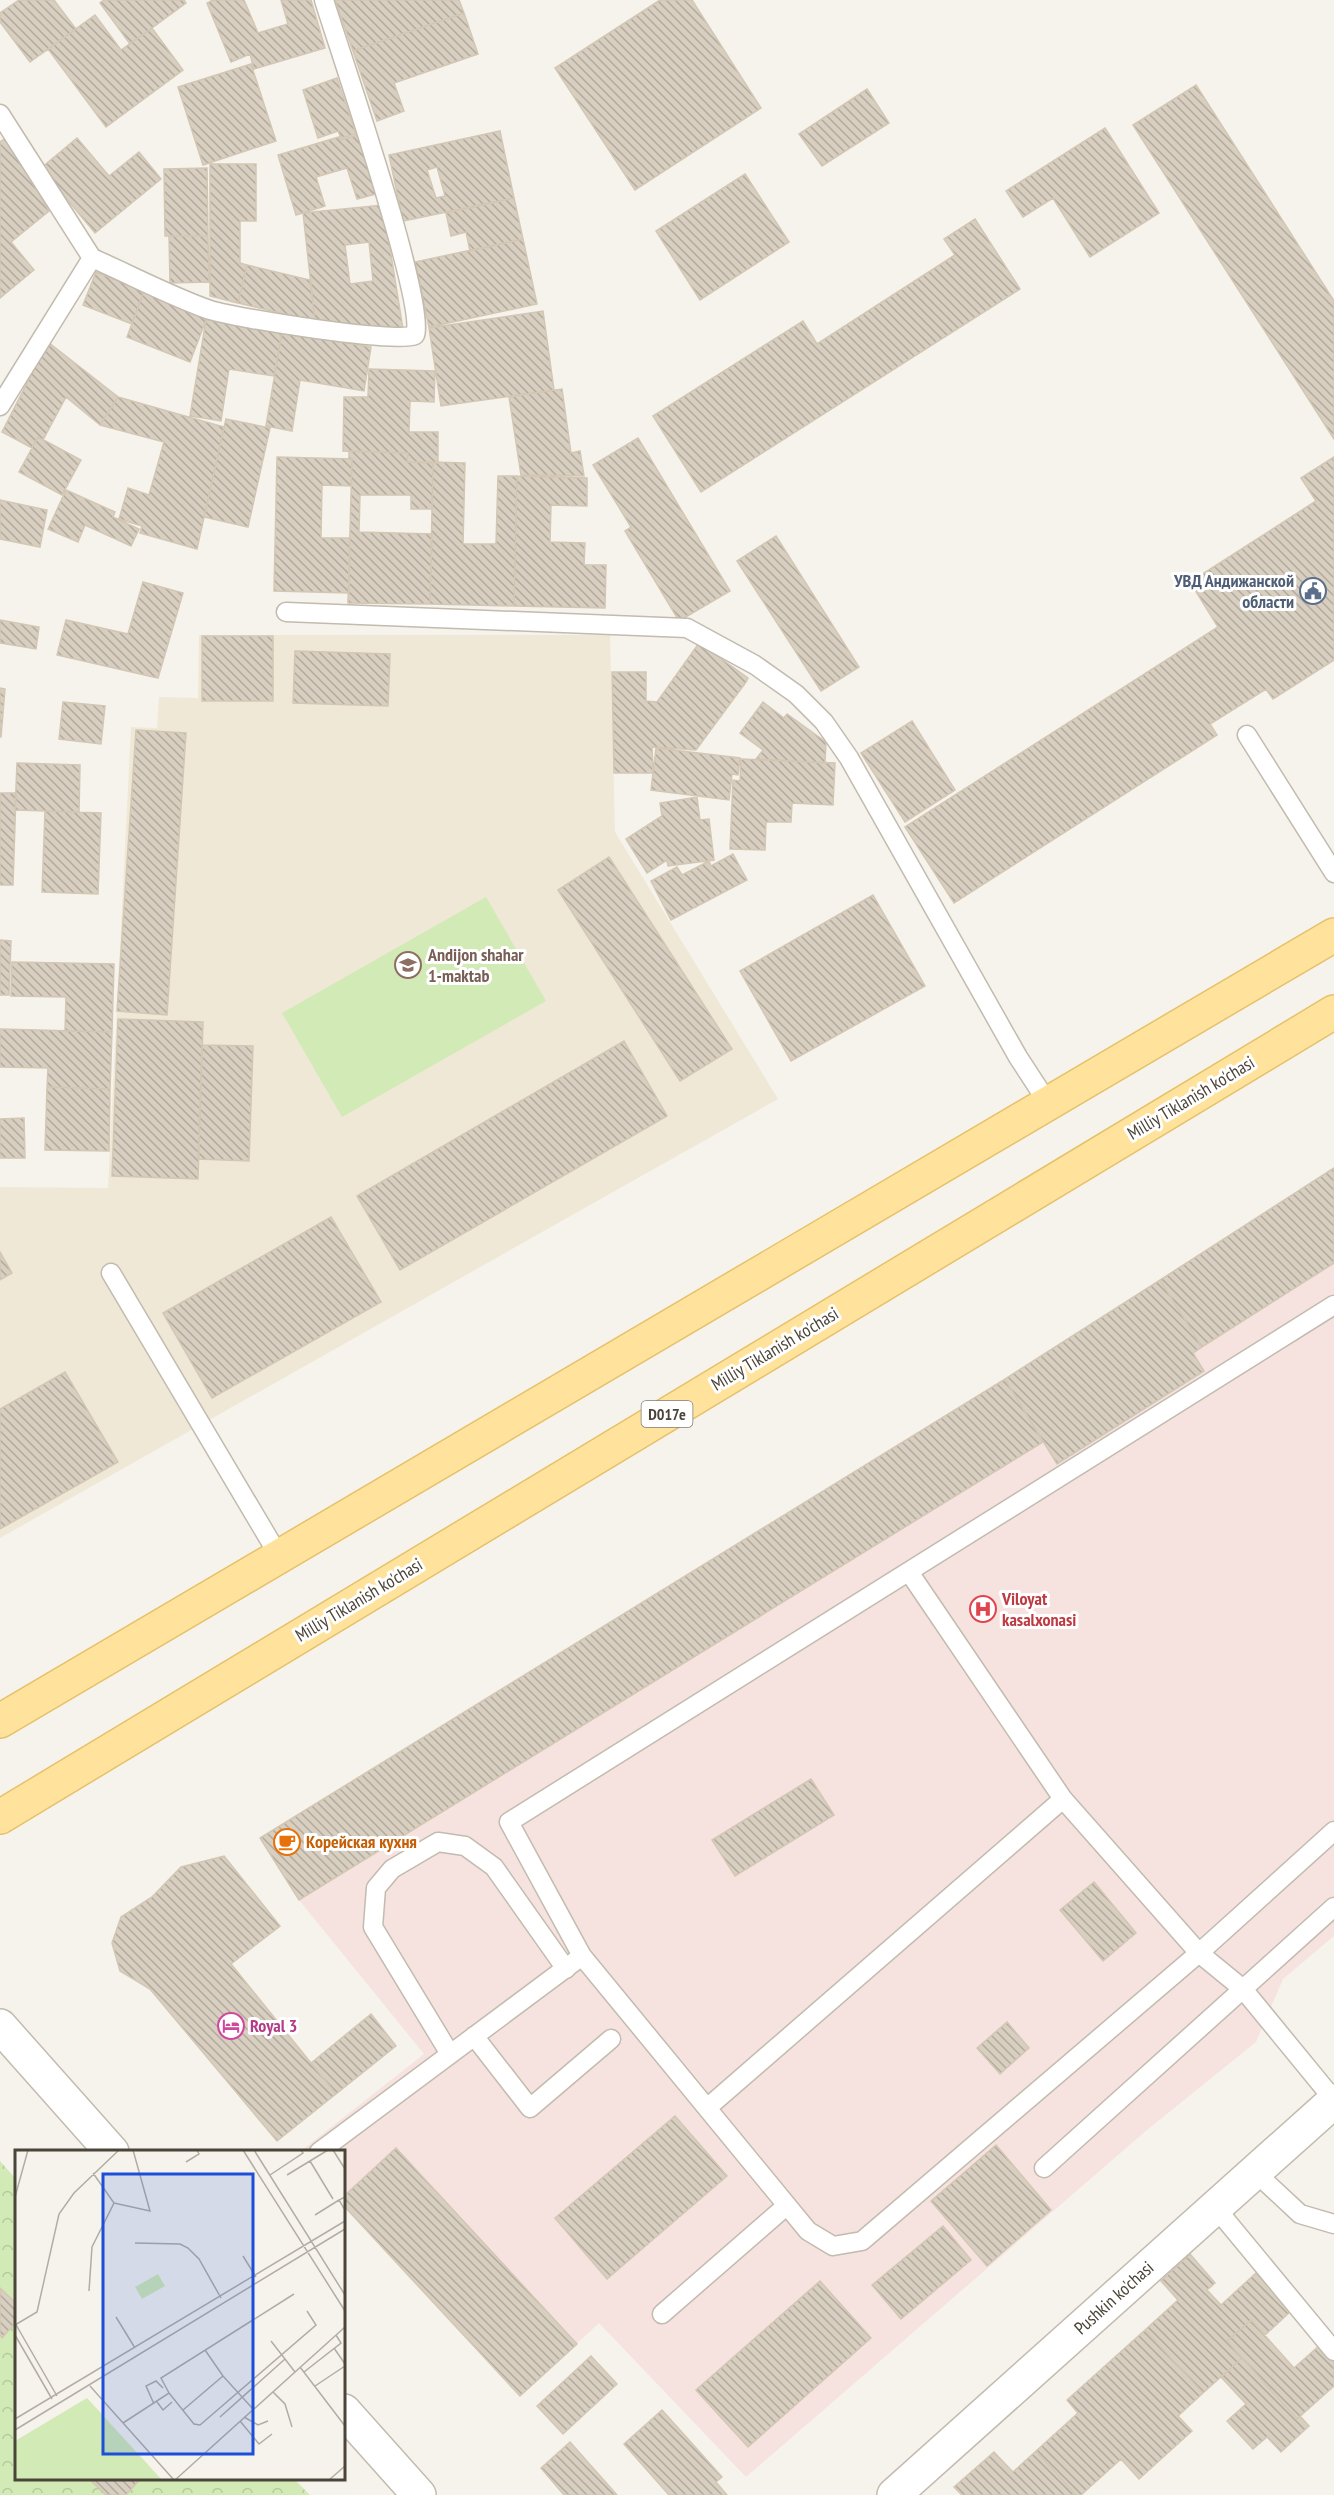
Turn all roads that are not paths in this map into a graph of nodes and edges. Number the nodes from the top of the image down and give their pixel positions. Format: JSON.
{"nodes":[{"id":1,"x":324,"y":0,"type":"edge"},
{"id":2,"x":0,"y":114,"type":"edge"},
{"id":3,"x":92,"y":258,"type":"junction"},
{"id":4,"x":0,"y":406,"type":"edge"},
{"id":5,"x":286,"y":612,"type":"dead end"},
{"id":6,"x":1247,"y":735,"type":"dead end"},
{"id":7,"x":1334,"y":873,"type":"edge"},
{"id":8,"x":1334,"y":935,"type":"edge"},
{"id":9,"x":1334,"y":1012,"type":"edge"},
{"id":10,"x":1048,"y":1103,"type":"junction"},
{"id":11,"x":111,"y":1273,"type":"dead end"},
{"id":12,"x":1334,"y":1305,"type":"edge"},
{"id":13,"x":279,"y":1556,"type":"junction"},
{"id":14,"x":909,"y":1572,"type":"junction"},
{"id":15,"x":0,"y":1721,"type":"edge"},
{"id":16,"x":1063,"y":1799,"type":"junction"},
{"id":17,"x":0,"y":1817,"type":"edge"},
{"id":18,"x":1334,"y":1831,"type":"edge"},
{"id":19,"x":1334,"y":1907,"type":"edge"},
{"id":20,"x":1198,"y":1953,"type":"junction"},
{"id":21,"x":582,"y":1956,"type":"junction"},
{"id":22,"x":566,"y":1969,"type":"junction"},
{"id":23,"x":1243,"y":1989,"type":"junction"},
{"id":24,"x":0,"y":2026,"type":"edge"},
{"id":25,"x":474,"y":2036,"type":"junction"},
{"id":26,"x":611,"y":2039,"type":"dead end"},
{"id":27,"x":450,"y":2054,"type":"junction"},
{"id":28,"x":1334,"y":2101,"type":"edge"},
{"id":29,"x":707,"y":2108,"type":"junction"},
{"id":30,"x":111,"y":2150,"type":"edge"},
{"id":31,"x":320,"y":2150,"type":"edge"},
{"id":32,"x":1044,"y":2168,"type":"dead end"},
{"id":33,"x":1255,"y":2172,"type":"junction"},
{"id":34,"x":785,"y":2207,"type":"junction"},
{"id":35,"x":1215,"y":2207,"type":"junction"},
{"id":36,"x":1334,"y":2224,"type":"edge"},
{"id":37,"x":662,"y":2314,"type":"dead end"},
{"id":38,"x":1334,"y":2351,"type":"edge"},
{"id":39,"x":345,"y":2412,"type":"edge"},
{"id":40,"x":418,"y":2495,"type":"edge"},
{"id":41,"x":894,"y":2495,"type":"edge"}],
"edges":[{"from":1,"to":3,"type":"lane"},
{"from":2,"to":3,"type":"lane"},
{"from":3,"to":4,"type":"lane"},
{"from":5,"to":10,"type":"lane"},
{"from":6,"to":7,"type":"lane"},
{"from":8,"to":10,"type":"main road"},
{"from":9,"to":17,"type":"main road","name":"Milliy Tiklanish ko'chasi","number":"D017e"},
{"from":10,"to":13,"type":"main road"},
{"from":11,"to":13,"type":"lane"},
{"from":12,"to":14,"type":"lane"},
{"from":13,"to":15,"type":"main road"},
{"from":14,"to":16,"type":"lane"},
{"from":14,"to":21,"type":"lane"},
{"from":16,"to":20,"type":"lane"},
{"from":16,"to":29,"type":"lane"},
{"from":18,"to":20,"type":"lane"},
{"from":19,"to":23,"type":"lane"},
{"from":20,"to":23,"type":"lane"},
{"from":20,"to":34,"type":"lane"},
{"from":21,"to":22,"type":"lane"},
{"from":21,"to":29,"type":"lane"},
{"from":22,"to":25,"type":"lane"},
{"from":22,"to":27,"type":"lane"},
{"from":23,"to":28,"type":"lane"},
{"from":23,"to":32,"type":"lane"},
{"from":24,"to":30,"type":"street"},
{"from":25,"to":26,"type":"lane"},
{"from":25,"to":27,"type":"lane"},
{"from":27,"to":31,"type":"lane"},
{"from":28,"to":33,"type":"street","name":"Pushkin ko'chasi"},
{"from":29,"to":34,"type":"lane"},
{"from":33,"to":35,"type":"street","name":"Pushkin ko'chasi"},
{"from":33,"to":36,"type":"lane"},
{"from":34,"to":37,"type":"lane"},
{"from":35,"to":38,"type":"lane"},
{"from":35,"to":41,"type":"street","name":"Pushkin ko'chasi"},
{"from":39,"to":40,"type":"street"}]}
